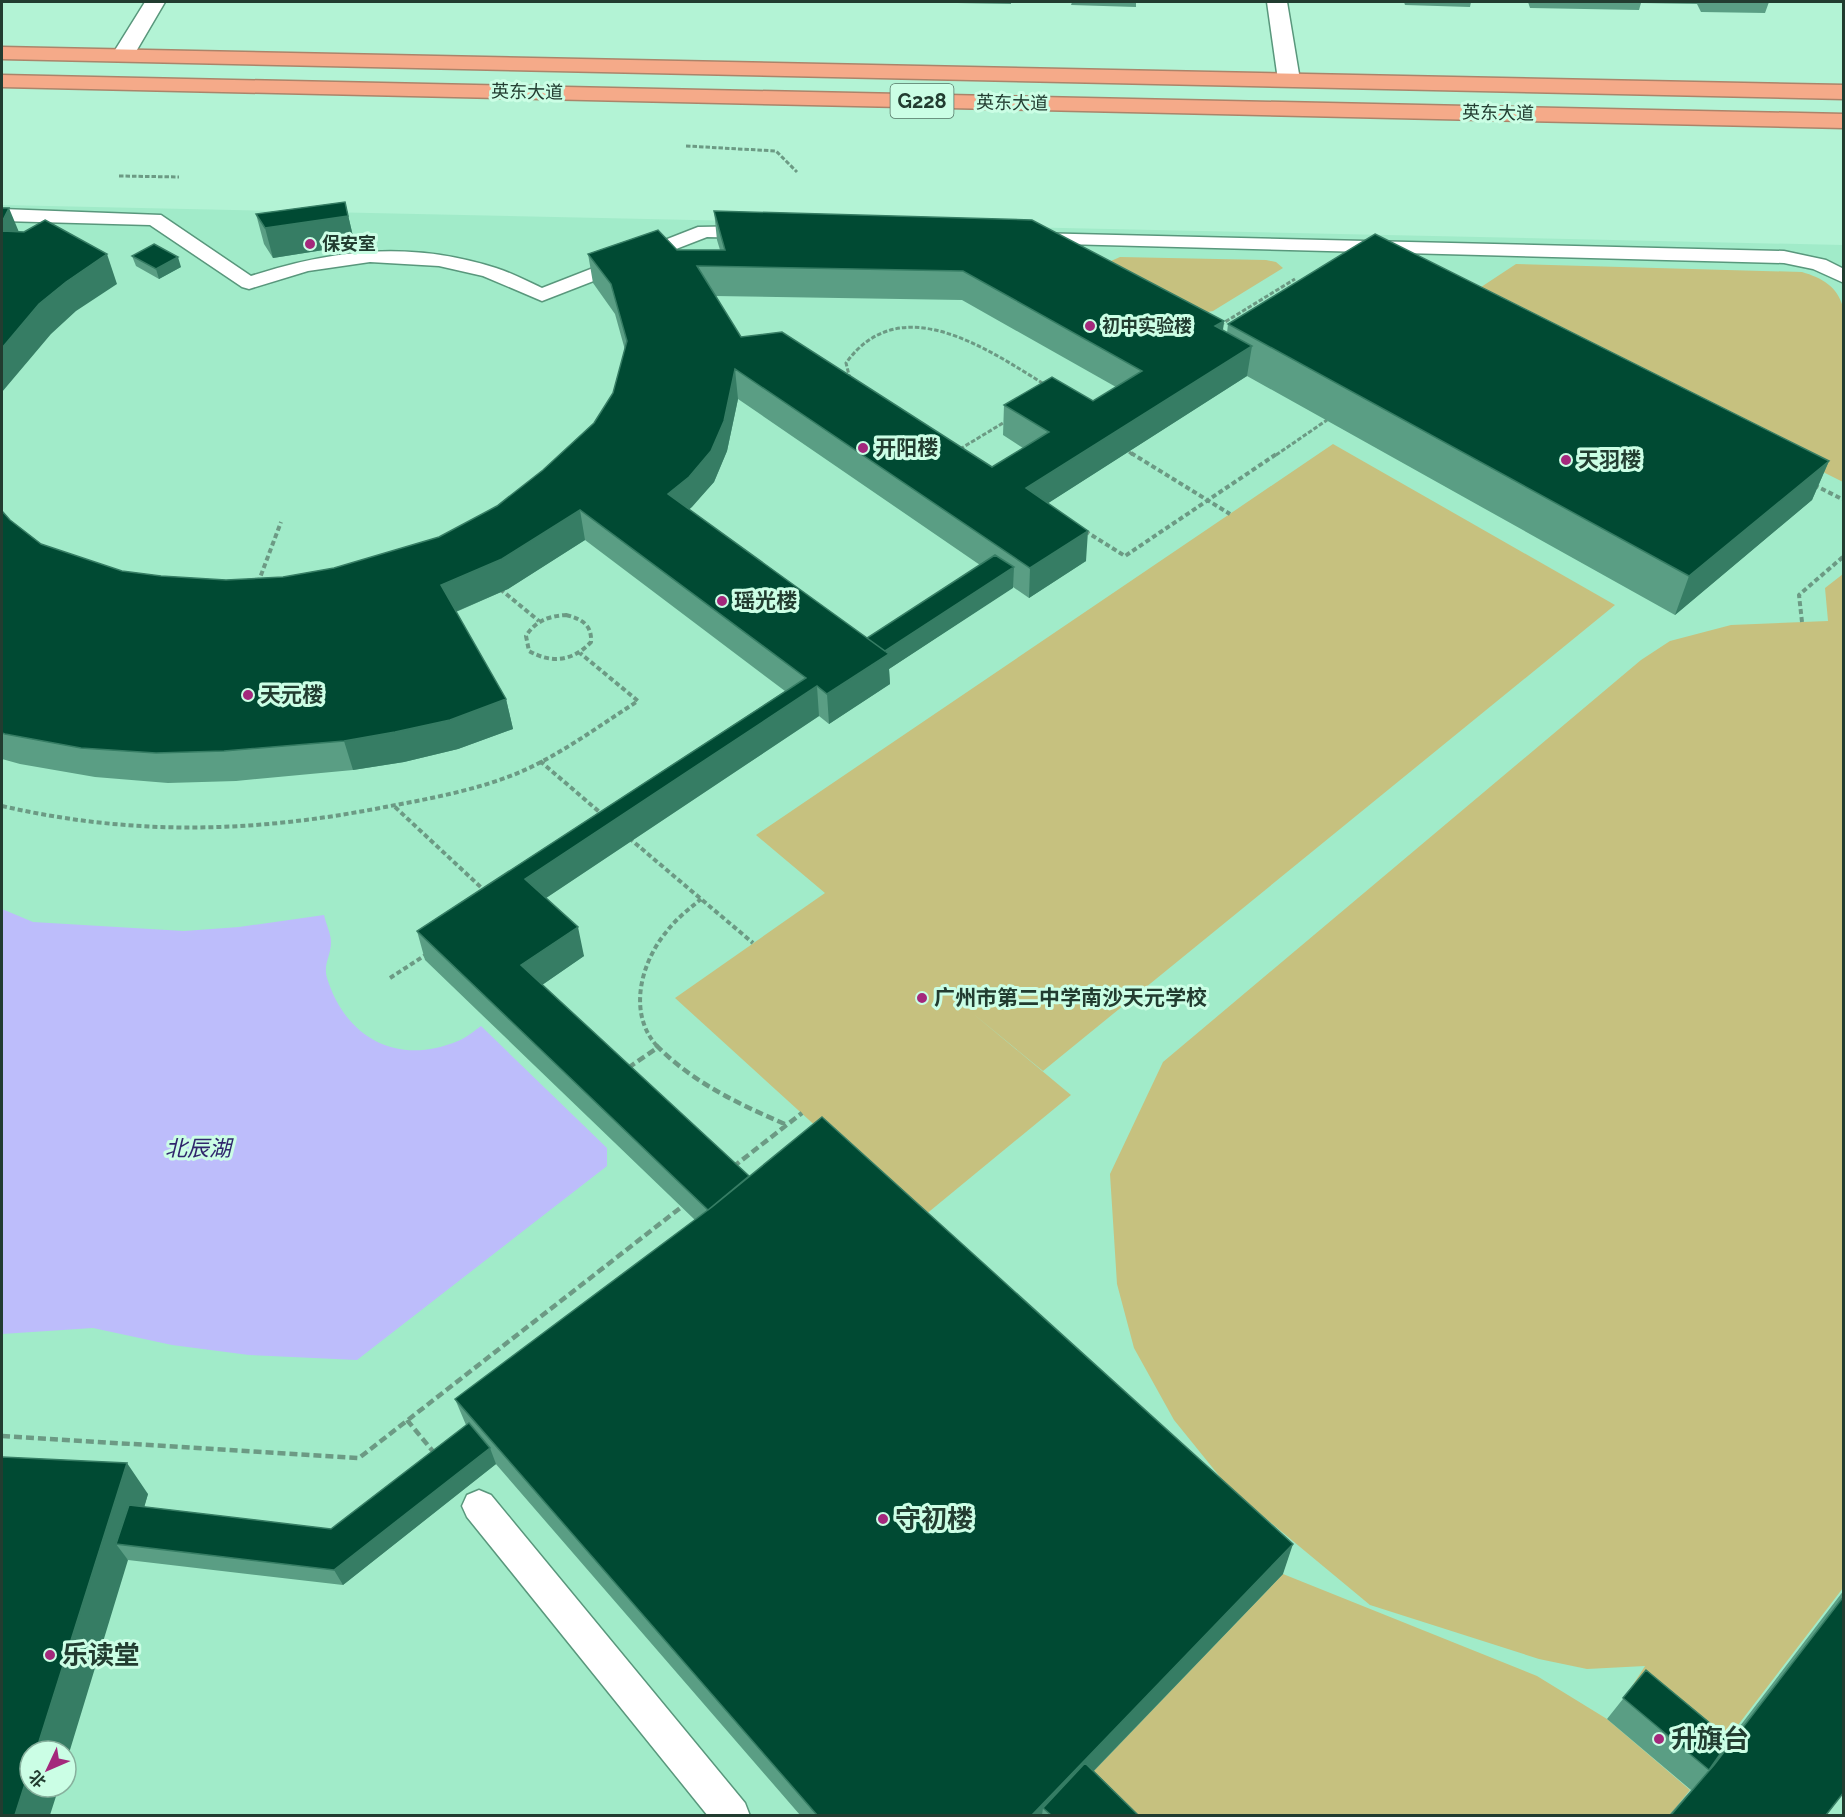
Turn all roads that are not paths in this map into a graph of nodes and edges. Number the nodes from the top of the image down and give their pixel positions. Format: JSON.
{"nodes":[{"id":1,"x":155,"y":2,"type":"edge"},
{"id":2,"x":1277,"y":2,"type":"edge"},
{"id":3,"x":2,"y":53,"type":"edge"},
{"id":4,"x":123,"y":55,"type":"junction"},
{"id":5,"x":1288,"y":80,"type":"junction"},
{"id":6,"x":2,"y":81,"type":"edge"},
{"id":7,"x":1844,"y":92,"type":"edge"},
{"id":8,"x":1844,"y":121,"type":"edge"},
{"id":9,"x":2,"y":215,"type":"edge"},
{"id":10,"x":776,"y":233,"type":"edge"},
{"id":11,"x":1012,"y":238,"type":"edge"},
{"id":12,"x":1844,"y":277,"type":"edge"},
{"id":13,"x":479,"y":1506,"type":"road end"},
{"id":14,"x":732,"y":1815,"type":"edge"}],
"edges":[{"from":1,"to":4,"type":"street"},
{"from":2,"to":5,"type":"street"},
{"from":3,"to":4,"type":"highway","name":"英东大道","number":"G228"},
{"from":4,"to":5,"type":"highway","name":"英东大道","number":"G228"},
{"from":5,"to":7,"type":"highway","name":"英东大道","number":"G228"},
{"from":6,"to":8,"type":"highway","name":"英东大道","number":"G228"},
{"from":9,"to":10,"type":"lane"},
{"from":11,"to":12,"type":"lane"},
{"from":13,"to":14,"type":"lane"}]}
